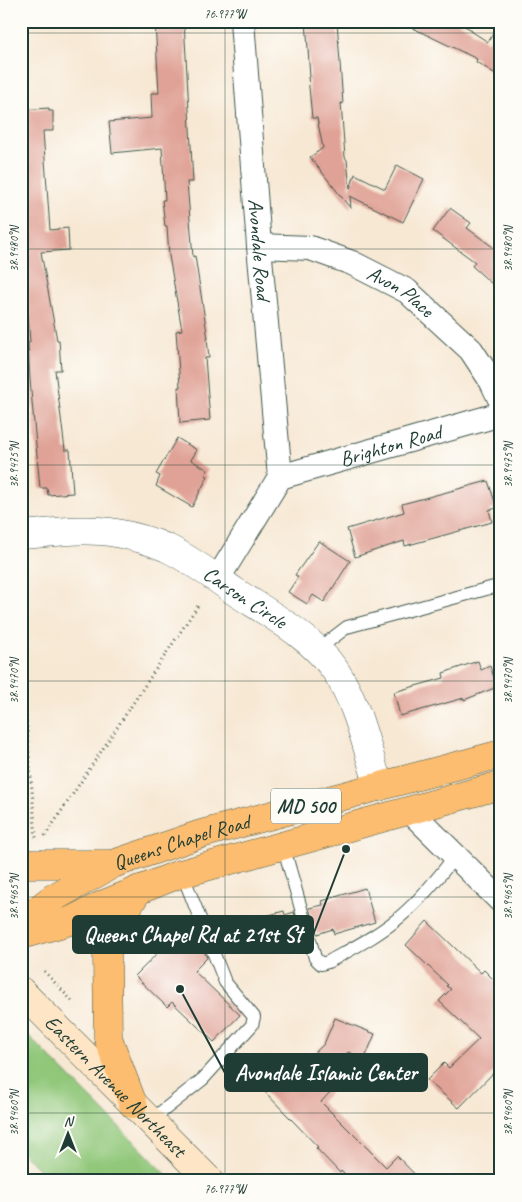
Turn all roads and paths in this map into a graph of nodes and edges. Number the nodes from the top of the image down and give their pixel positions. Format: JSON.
{"nodes":[{"id":1,"x":242,"y":21,"type":"edge"},
{"id":2,"x":259,"y":246,"type":"junction"},
{"id":3,"x":501,"y":401,"type":"edge"},
{"id":4,"x":501,"y":414,"type":"edge"},
{"id":5,"x":280,"y":477,"type":"junction"},
{"id":6,"x":21,"y":535,"type":"edge"},
{"id":7,"x":217,"y":580,"type":"junction"},
{"id":8,"x":501,"y":585,"type":"edge"},
{"id":9,"x":199,"y":604,"type":"dead end"},
{"id":10,"x":317,"y":650,"type":"junction"},
{"id":11,"x":21,"y":657,"type":"edge"},
{"id":12,"x":501,"y":754,"type":"edge"},
{"id":13,"x":501,"y":785,"type":"edge"},
{"id":14,"x":379,"y":788,"type":"junction"},
{"id":15,"x":409,"y":810,"type":"junction"},
{"id":16,"x":36,"y":838,"type":"dead end"},
{"id":17,"x":42,"y":841,"type":"dead end"},
{"id":18,"x":283,"y":844,"type":"junction"},
{"id":19,"x":455,"y":856,"type":"junction"},
{"id":20,"x":21,"y":862,"type":"edge"},
{"id":21,"x":113,"y":864,"type":"junction"},
{"id":22,"x":182,"y":874,"type":"junction"},
{"id":23,"x":139,"y":889,"type":"junction"},
{"id":24,"x":501,"y":901,"type":"edge"},
{"id":25,"x":21,"y":922,"type":"edge"},
{"id":26,"x":21,"y":935,"type":"edge"},
{"id":27,"x":44,"y":971,"type":"dead end"},
{"id":28,"x":21,"y":991,"type":"edge"},
{"id":29,"x":74,"y":1003,"type":"dead end"},
{"id":30,"x":141,"y":1113,"type":"junction"},
{"id":31,"x":210,"y":1181,"type":"edge"}],
"edges":[{"from":1,"to":2,"type":"street","name":"Avondale Road"},
{"from":2,"to":3,"type":"street","name":"Avon Place"},
{"from":2,"to":5,"type":"street","name":"Avondale Road"},
{"from":4,"to":5,"type":"street","name":"Brighton Road"},
{"from":5,"to":7,"type":"street"},
{"from":6,"to":7,"type":"street","name":"Carson Circle"},
{"from":7,"to":10,"type":"street","name":"Carson Circle"},
{"from":8,"to":10,"type":"lane"},
{"from":9,"to":17,"type":"path"},
{"from":10,"to":14,"type":"street","name":"Carson Circle"},
{"from":11,"to":16,"type":"path"},
{"from":12,"to":14,"type":"main road","name":"Queens Chapel Road","number":"MD 500"},
{"from":13,"to":15,"type":"main road","name":"Queens Chapel Road","number":"MD 500"},
{"from":14,"to":21,"type":"main road","name":"Queens Chapel Road","number":"MD 500"},
{"from":15,"to":18,"type":"main road","name":"Queens Chapel Road","number":"MD 500"},
{"from":15,"to":19,"type":"street"},
{"from":18,"to":19,"type":"lane"},
{"from":18,"to":22,"type":"main road","name":"Queens Chapel Road","number":"MD 500"},
{"from":19,"to":24,"type":"street"},
{"from":20,"to":21,"type":"main road"},
{"from":21,"to":25,"type":"main road","name":"Queens Chapel Road","number":"MD 500"},
{"from":22,"to":23,"type":"main road","name":"Queens Chapel Road","number":"MD 500"},
{"from":22,"to":30,"type":"lane"},
{"from":23,"to":26,"type":"main road","name":"Queens Chapel Road","number":"MD 500"},
{"from":23,"to":30,"type":"main road"},
{"from":27,"to":29,"type":"path"},
{"from":28,"to":30,"type":"main road","name":"Eastern Avenue Northeast"},
{"from":30,"to":31,"type":"main road","name":"Eastern Avenue Northeast"}]}
